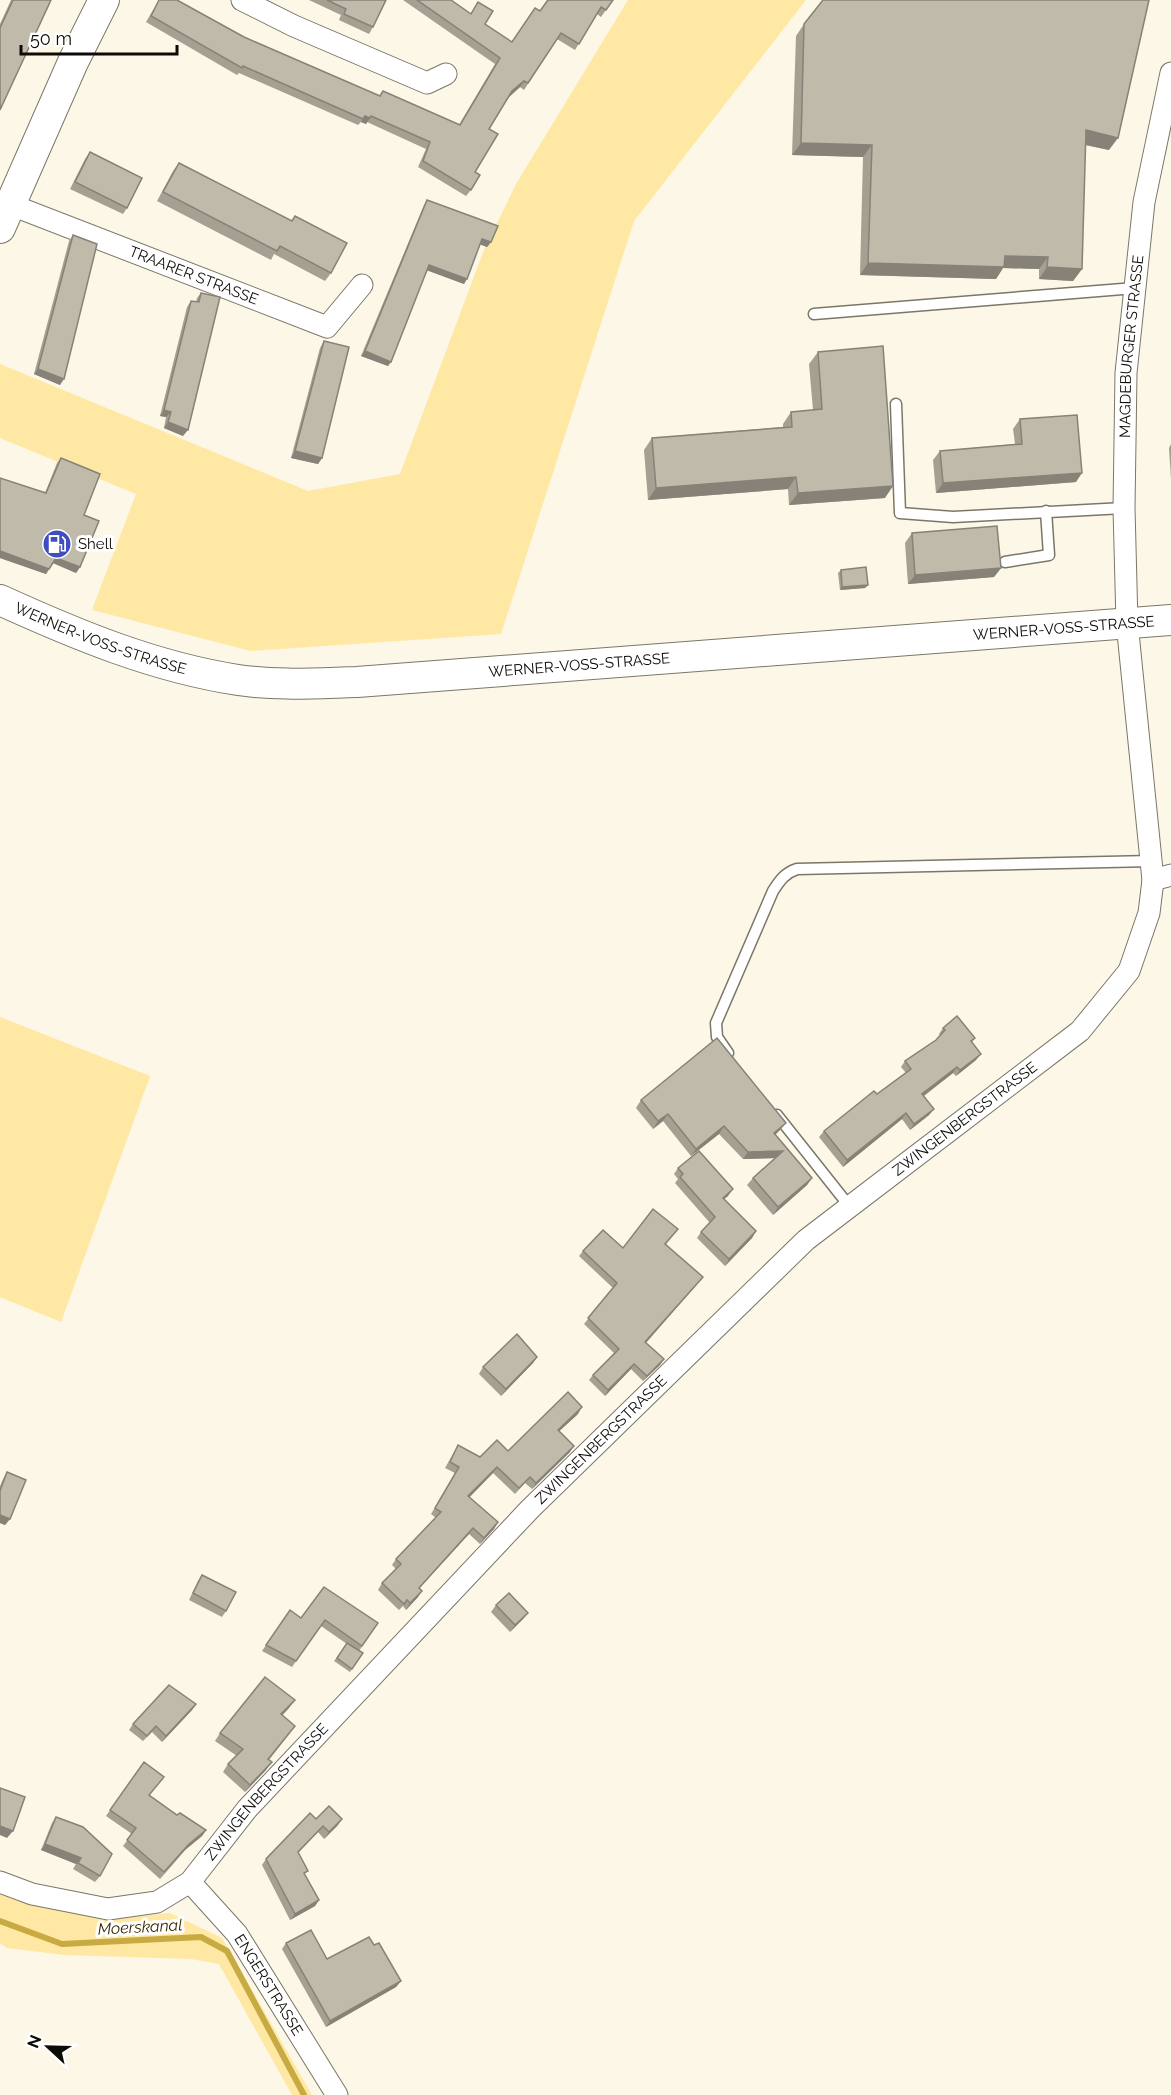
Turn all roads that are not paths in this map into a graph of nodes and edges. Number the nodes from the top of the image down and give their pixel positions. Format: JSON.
{"nodes":[{"id":1,"x":104,"y":0,"type":"edge"},
{"id":2,"x":242,"y":0,"type":"edge"},
{"id":3,"x":1171,"y":73,"type":"edge"},
{"id":4,"x":446,"y":74,"type":"dead end"},
{"id":5,"x":4,"y":214,"type":"edge"},
{"id":6,"x":362,"y":285,"type":"dead end"},
{"id":7,"x":1135,"y":288,"type":"junction"},
{"id":8,"x":814,"y":314,"type":"dead end"},
{"id":9,"x":896,"y":404,"type":"dead end"},
{"id":10,"x":1124,"y":508,"type":"junction"},
{"id":11,"x":1046,"y":511,"type":"junction"},
{"id":12,"x":1005,"y":562,"type":"dead end"},
{"id":13,"x":0,"y":600,"type":"edge"},
{"id":14,"x":1171,"y":620,"type":"edge"},
{"id":15,"x":1127,"y":623,"type":"junction"},
{"id":16,"x":1159,"y":872,"type":"edge"},
{"id":17,"x":737,"y":1065,"type":"edge"},
{"id":18,"x":772,"y":1110,"type":"edge"},
{"id":19,"x":850,"y":1207,"type":"junction"},
{"id":20,"x":0,"y":1882,"type":"edge"},
{"id":21,"x":190,"y":1882,"type":"junction"},
{"id":22,"x":337,"y":2095,"type":"edge"}],
"edges":[{"from":1,"to":5,"type":"main road","name":"TRAARER STRASSE"},
{"from":2,"to":4,"type":"street"},
{"from":3,"to":7,"type":"street","name":"MAGDEBURGER STRASSE"},
{"from":5,"to":6,"type":"street","name":"TRAARER STRASSE"},
{"from":7,"to":8,"type":"lane"},
{"from":7,"to":10,"type":"street","name":"MAGDEBURGER STRASSE"},
{"from":9,"to":11,"type":"lane"},
{"from":10,"to":11,"type":"lane"},
{"from":10,"to":15,"type":"street","name":"MAGDEBURGER STRASSE"},
{"from":11,"to":12,"type":"lane"},
{"from":13,"to":15,"type":"main road","name":"WERNER-VOSS-STRASSE"},
{"from":14,"to":15,"type":"main road","name":"WERNER-VOSS-STRASSE"},
{"from":15,"to":16,"type":"street","name":"ZWINGENBERGSTRASSE"},
{"from":16,"to":17,"type":"lane"},
{"from":16,"to":19,"type":"street","name":"ZWINGENBERGSTRASSE"},
{"from":18,"to":19,"type":"lane"},
{"from":19,"to":21,"type":"street","name":"ZWINGENBERGSTRASSE"},
{"from":20,"to":21,"type":"street","name":"ZWINGENBERGSTRASSE"},
{"from":21,"to":22,"type":"street","name":"ENGERSTRASSE"}]}
